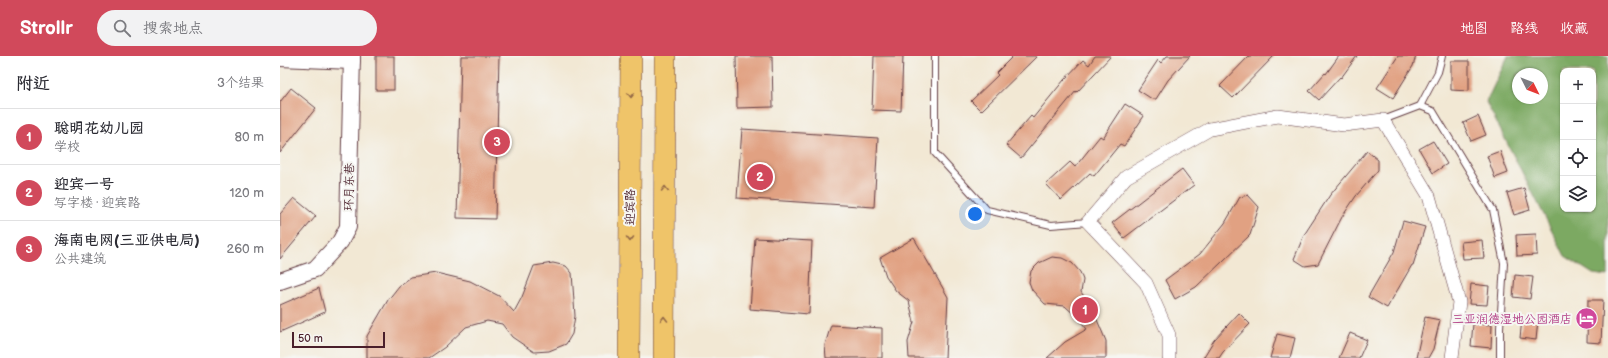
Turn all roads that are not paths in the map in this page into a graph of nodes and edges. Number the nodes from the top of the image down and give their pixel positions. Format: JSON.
{"nodes":[{"id":1,"x":631,"y":56,"type":"edge"},
{"id":2,"x":665,"y":56,"type":"edge"},
{"id":3,"x":935,"y":56,"type":"edge"},
{"id":4,"x":1442,"y":56,"type":"edge"},
{"id":5,"x":280,"y":58,"type":"edge"},
{"id":6,"x":352,"y":58,"type":"edge"},
{"id":7,"x":1420,"y":106,"type":"junction"},
{"id":8,"x":1383,"y":120,"type":"junction"},
{"id":9,"x":1088,"y":222,"type":"junction"},
{"id":10,"x":280,"y":281,"type":"edge"},
{"id":11,"x":630,"y":358,"type":"edge"},
{"id":12,"x":664,"y":358,"type":"edge"},
{"id":13,"x":1169,"y":358,"type":"edge"},
{"id":14,"x":1452,"y":358,"type":"edge"},
{"id":15,"x":1500,"y":358,"type":"edge"}],
"edges":[{"from":1,"to":11,"type":"highway","name":"迎宾路","one_way":true},
{"from":12,"to":2,"type":"highway","one_way":true},
{"from":3,"to":9,"type":"lane"},
{"from":4,"to":7,"type":"lane"},
{"from":5,"to":6,"type":"street"},
{"from":6,"to":10,"type":"street","name":"环月东巷"},
{"from":7,"to":8,"type":"lane"},
{"from":7,"to":15,"type":"lane"},
{"from":8,"to":9,"type":"street"},
{"from":8,"to":14,"type":"street"},
{"from":9,"to":13,"type":"street"}]}
